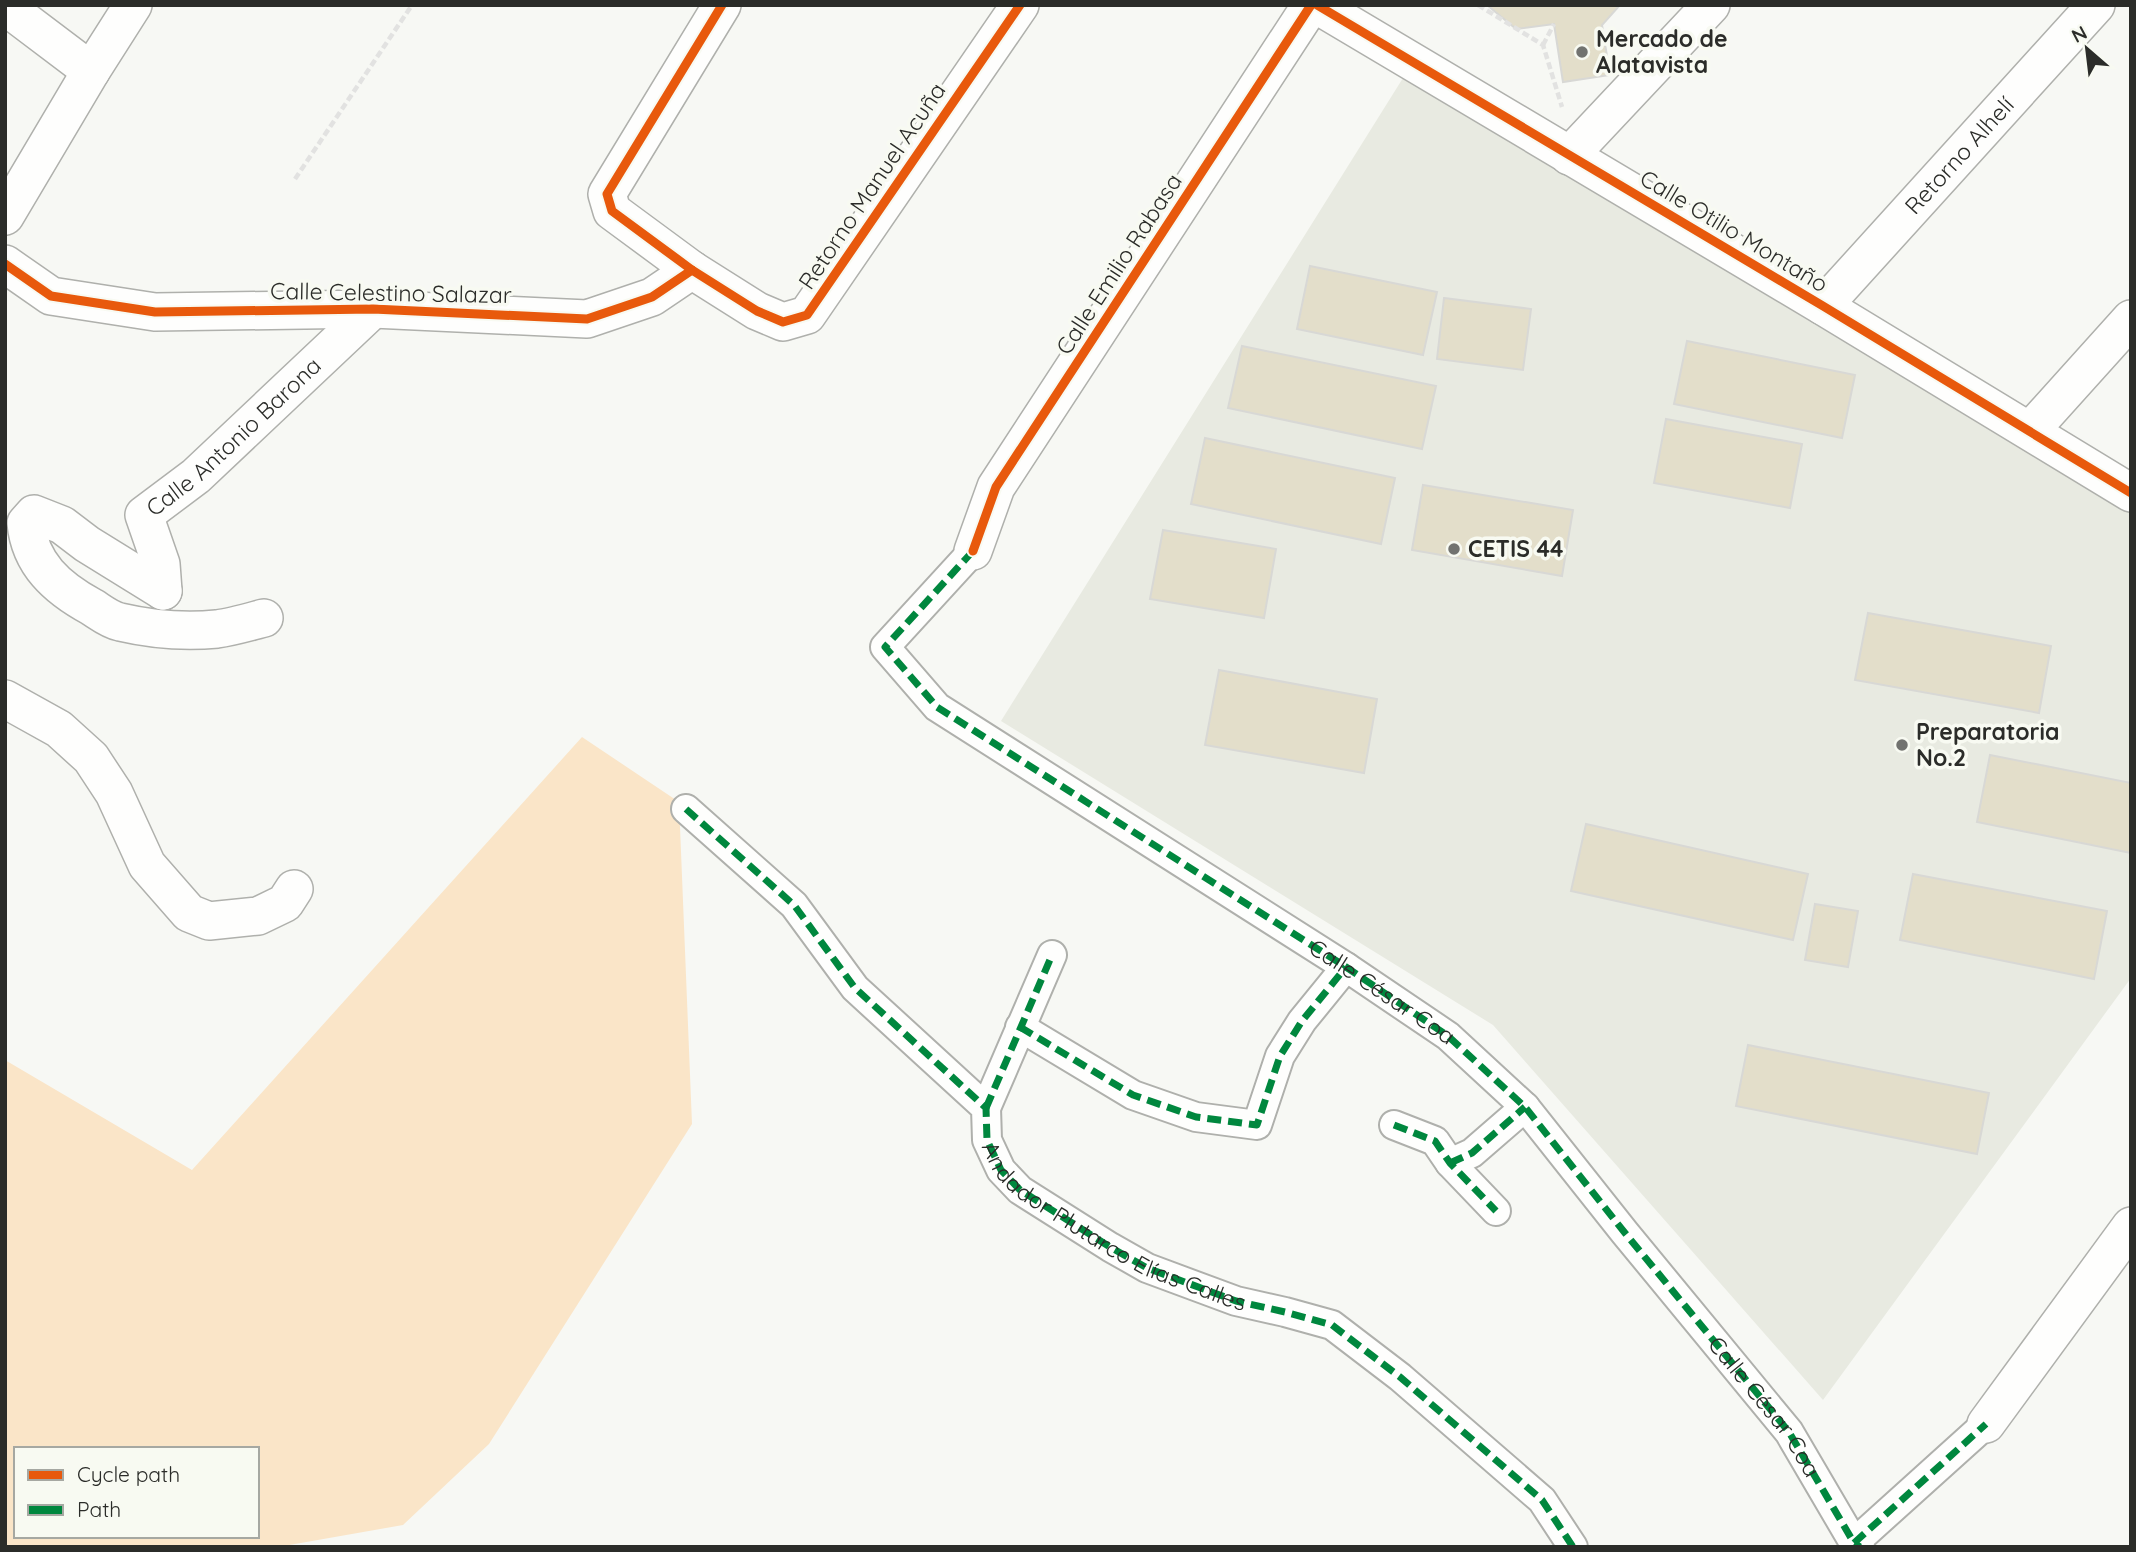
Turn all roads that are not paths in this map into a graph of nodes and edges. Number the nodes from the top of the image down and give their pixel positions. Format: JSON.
{"nodes":[{"id":1,"x":133,"y":5,"type":"edge"},
{"id":2,"x":722,"y":5,"type":"edge"},
{"id":3,"x":1020,"y":5,"type":"edge"},
{"id":4,"x":1311,"y":5,"type":"edge"},
{"id":5,"x":1317,"y":5,"type":"edge"},
{"id":6,"x":1711,"y":5,"type":"edge"},
{"id":7,"x":2096,"y":5,"type":"edge"},
{"id":8,"x":5,"y":6,"type":"edge"},
{"id":9,"x":91,"y":71,"type":"junction"},
{"id":10,"x":1559,"y":150,"type":"junction"},
{"id":11,"x":5,"y":216,"type":"edge"},
{"id":12,"x":5,"y":264,"type":"edge"},
{"id":13,"x":692,"y":270,"type":"junction"},
{"id":14,"x":1823,"y":306,"type":"junction"},
{"id":15,"x":373,"y":309,"type":"junction"},
{"id":16,"x":2131,"y":319,"type":"edge"},
{"id":17,"x":2030,"y":431,"type":"junction"},
{"id":18,"x":2131,"y":493,"type":"edge"},
{"id":19,"x":973,"y":551,"type":"joint"},
{"id":20,"x":264,"y":618,"type":"dead end"},
{"id":21,"x":5,"y":699,"type":"edge"},
{"id":22,"x":686,"y":809,"type":"dead end"},
{"id":23,"x":294,"y":889,"type":"dead end"},
{"id":24,"x":1052,"y":955,"type":"dead end"},
{"id":25,"x":1346,"y":967,"type":"junction"},
{"id":26,"x":1020,"y":1027,"type":"junction"},
{"id":27,"x":1525,"y":1107,"type":"junction"},
{"id":28,"x":986,"y":1108,"type":"junction"},
{"id":29,"x":1394,"y":1125,"type":"dead end"},
{"id":30,"x":1450,"y":1163,"type":"junction"},
{"id":31,"x":1496,"y":1211,"type":"dead end"},
{"id":32,"x":2131,"y":1226,"type":"edge"},
{"id":33,"x":1986,"y":1424,"type":"joint"},
{"id":34,"x":1857,"y":1545,"type":"edge"},
{"id":35,"x":1573,"y":1547,"type":"edge"}],
"edges":[{"from":1,"to":9,"type":"street"},
{"from":2,"to":13,"type":"street","name":"Retorno Manuel Acuña"},
{"from":3,"to":13,"type":"street","name":"Retorno Manuel Acuña"},
{"from":4,"to":19,"type":"street","name":"Calle Emilio Rabasa"},
{"from":5,"to":10,"type":"street","name":"Calle Otilio Montaño"},
{"from":6,"to":10,"type":"street"},
{"from":7,"to":14,"type":"street","name":"Retorno Alhelí"},
{"from":8,"to":9,"type":"street"},
{"from":9,"to":11,"type":"street"},
{"from":10,"to":14,"type":"street","name":"Calle Otilio Montaño"},
{"from":12,"to":15,"type":"street","name":"Calle Celestino Salazar"},
{"from":13,"to":15,"type":"street","name":"Calle Celestino Salazar"},
{"from":14,"to":17,"type":"street","name":"Calle Otilio Montaño"},
{"from":15,"to":20,"type":"street","name":"Calle Antonio Barona"},
{"from":16,"to":17,"type":"street"},
{"from":17,"to":18,"type":"street","name":"Calle Otilio Montaño"},
{"from":19,"to":25,"type":"street","name":"Calle César Coa"},
{"from":21,"to":23,"type":"street"},
{"from":22,"to":28,"type":"street","name":"Andador Plutarco Elías Calles"},
{"from":24,"to":26,"type":"street"},
{"from":25,"to":26,"type":"street"},
{"from":25,"to":27,"type":"street","name":"Calle César Coa"},
{"from":26,"to":28,"type":"street"},
{"from":27,"to":30,"type":"street"},
{"from":27,"to":34,"type":"street","name":"Calle César Coa"},
{"from":28,"to":35,"type":"street","name":"Andador Plutarco Elías Calles"},
{"from":29,"to":30,"type":"street"},
{"from":30,"to":31,"type":"street"},
{"from":32,"to":33,"type":"street"},
{"from":33,"to":34,"type":"street"}]}
